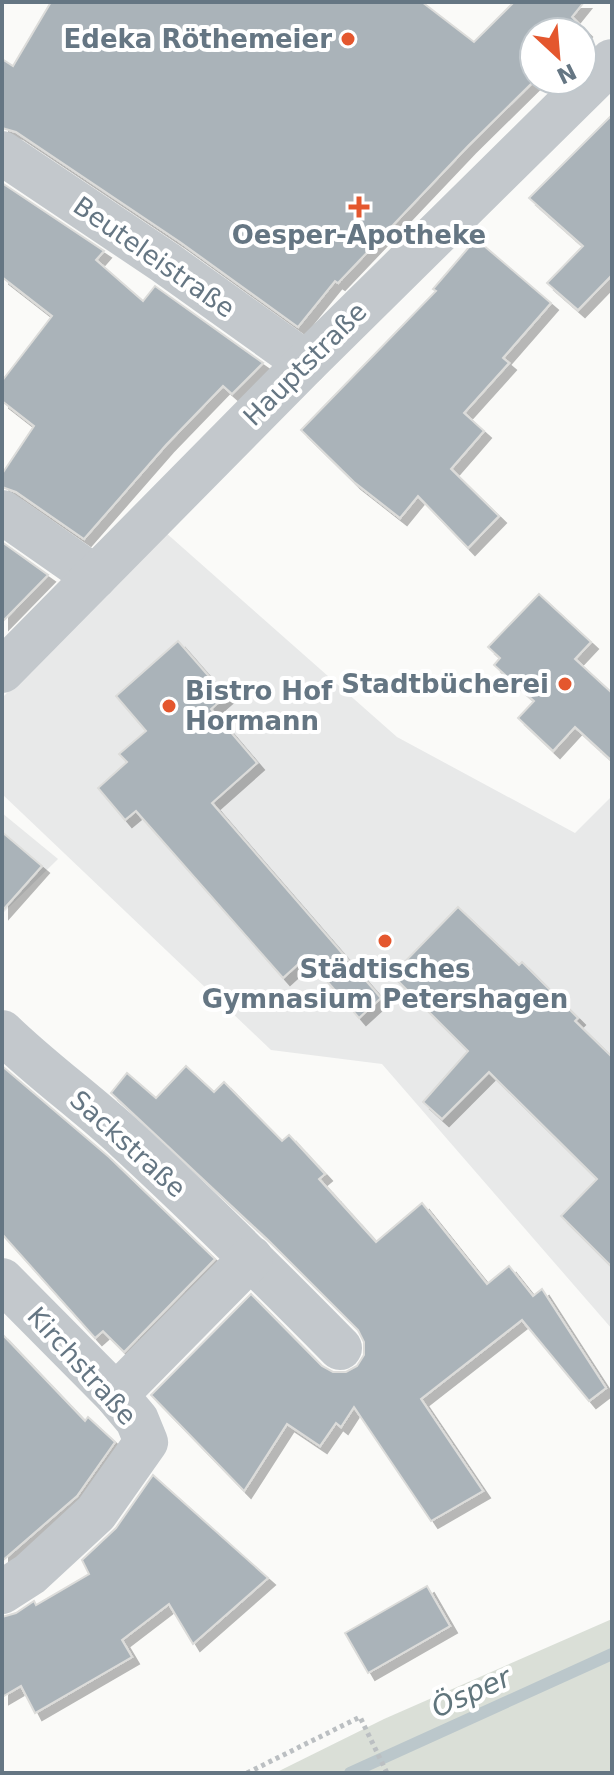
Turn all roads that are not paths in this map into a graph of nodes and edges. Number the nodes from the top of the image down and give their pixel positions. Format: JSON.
{"nodes":[{"id":1,"x":612,"y":61,"type":"edge"},
{"id":2,"x":2,"y":153,"type":"edge"},
{"id":3,"x":306,"y":363,"type":"junction"},
{"id":4,"x":2,"y":512,"type":"edge"},
{"id":5,"x":95,"y":577,"type":"junction"},
{"id":6,"x":2,"y":671,"type":"edge"},
{"id":7,"x":2,"y":1032,"type":"edge"},
{"id":8,"x":251,"y":1258,"type":"junction"},
{"id":9,"x":2,"y":1280,"type":"edge"},
{"id":10,"x":340,"y":1348,"type":"dead end"},
{"id":11,"x":116,"y":1395,"type":"junction"},
{"id":12,"x":2,"y":1592,"type":"edge"}],
"edges":[{"from":1,"to":3,"type":"street","name":"Hauptstraße"},
{"from":2,"to":3,"type":"street","name":"Beuteleistraße"},
{"from":3,"to":5,"type":"street","name":"Hauptstraße"},
{"from":4,"to":5,"type":"street"},
{"from":5,"to":6,"type":"street","name":"Hauptstraße"},
{"from":7,"to":8,"type":"street","name":"Sackstraße"},
{"from":8,"to":10,"type":"street","name":"Sackstraße"},
{"from":8,"to":11,"type":"street"},
{"from":9,"to":11,"type":"street","name":"Kirchstraße"},
{"from":11,"to":12,"type":"street","name":"Kirchstraße"}]}
